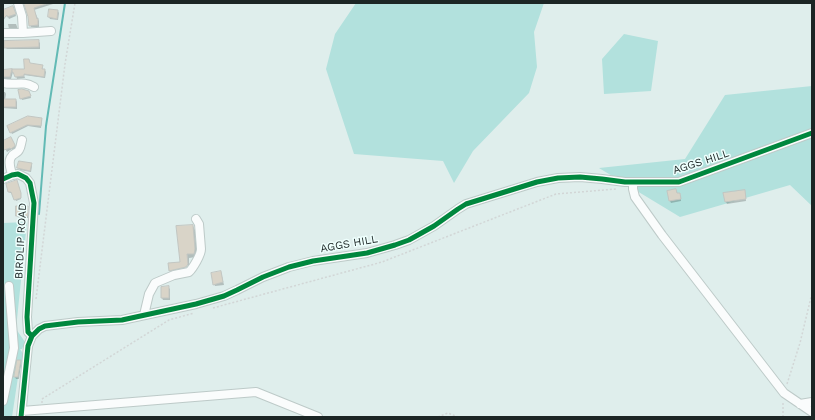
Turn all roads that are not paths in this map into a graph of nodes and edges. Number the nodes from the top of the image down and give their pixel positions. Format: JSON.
{"nodes":[{"id":1,"x":18,"y":3,"type":"edge"},
{"id":2,"x":23,"y":32,"type":"junction"},
{"id":3,"x":51,"y":32,"type":"dead end"},
{"id":4,"x":5,"y":33,"type":"dead end"},
{"id":5,"x":3,"y":83,"type":"edge"},
{"id":6,"x":34,"y":88,"type":"dead end"},
{"id":7,"x":812,"y":133,"type":"edge"},
{"id":8,"x":22,"y":140,"type":"dead end"},
{"id":9,"x":6,"y":161,"type":"edge"},
{"id":10,"x":12,"y":175,"type":"junction"},
{"id":11,"x":3,"y":179,"type":"edge"},
{"id":12,"x":629,"y":182,"type":"junction"},
{"id":13,"x":196,"y":219,"type":"dead end"},
{"id":14,"x":9,"y":286,"type":"dead end"},
{"id":15,"x":144,"y":315,"type":"junction"},
{"id":16,"x":30,"y":334,"type":"junction"},
{"id":17,"x":13,"y":338,"type":"junction"},
{"id":18,"x":27,"y":356,"type":"junction"},
{"id":19,"x":3,"y":401,"type":"edge"},
{"id":20,"x":812,"y":402,"type":"edge"},
{"id":21,"x":800,"y":404,"type":"junction"},
{"id":22,"x":812,"y":412,"type":"edge"},
{"id":23,"x":21,"y":414,"type":"edge"},
{"id":24,"x":318,"y":417,"type":"edge"}],
"edges":[{"from":1,"to":2,"type":"street"},
{"from":2,"to":3,"type":"street"},
{"from":2,"to":4,"type":"street"},
{"from":5,"to":6,"type":"street"},
{"from":7,"to":12,"type":"street","name":"AGGS HILL"},
{"from":8,"to":9,"type":"street"},
{"from":9,"to":10,"type":"street"},
{"from":10,"to":11,"type":"street"},
{"from":10,"to":16,"type":"street","name":"BIRDLIP ROAD"},
{"from":12,"to":15,"type":"street","name":"AGGS HILL"},
{"from":12,"to":21,"type":"street"},
{"from":13,"to":15,"type":"street"},
{"from":14,"to":17,"type":"street"},
{"from":15,"to":16,"type":"street","name":"AGGS HILL"},
{"from":16,"to":18,"type":"street"},
{"from":17,"to":18,"type":"street"},
{"from":17,"to":19,"type":"street"},
{"from":18,"to":23,"type":"street"},
{"from":20,"to":21,"type":"street"},
{"from":21,"to":22,"type":"street"},
{"from":23,"to":24,"type":"street"}]}
